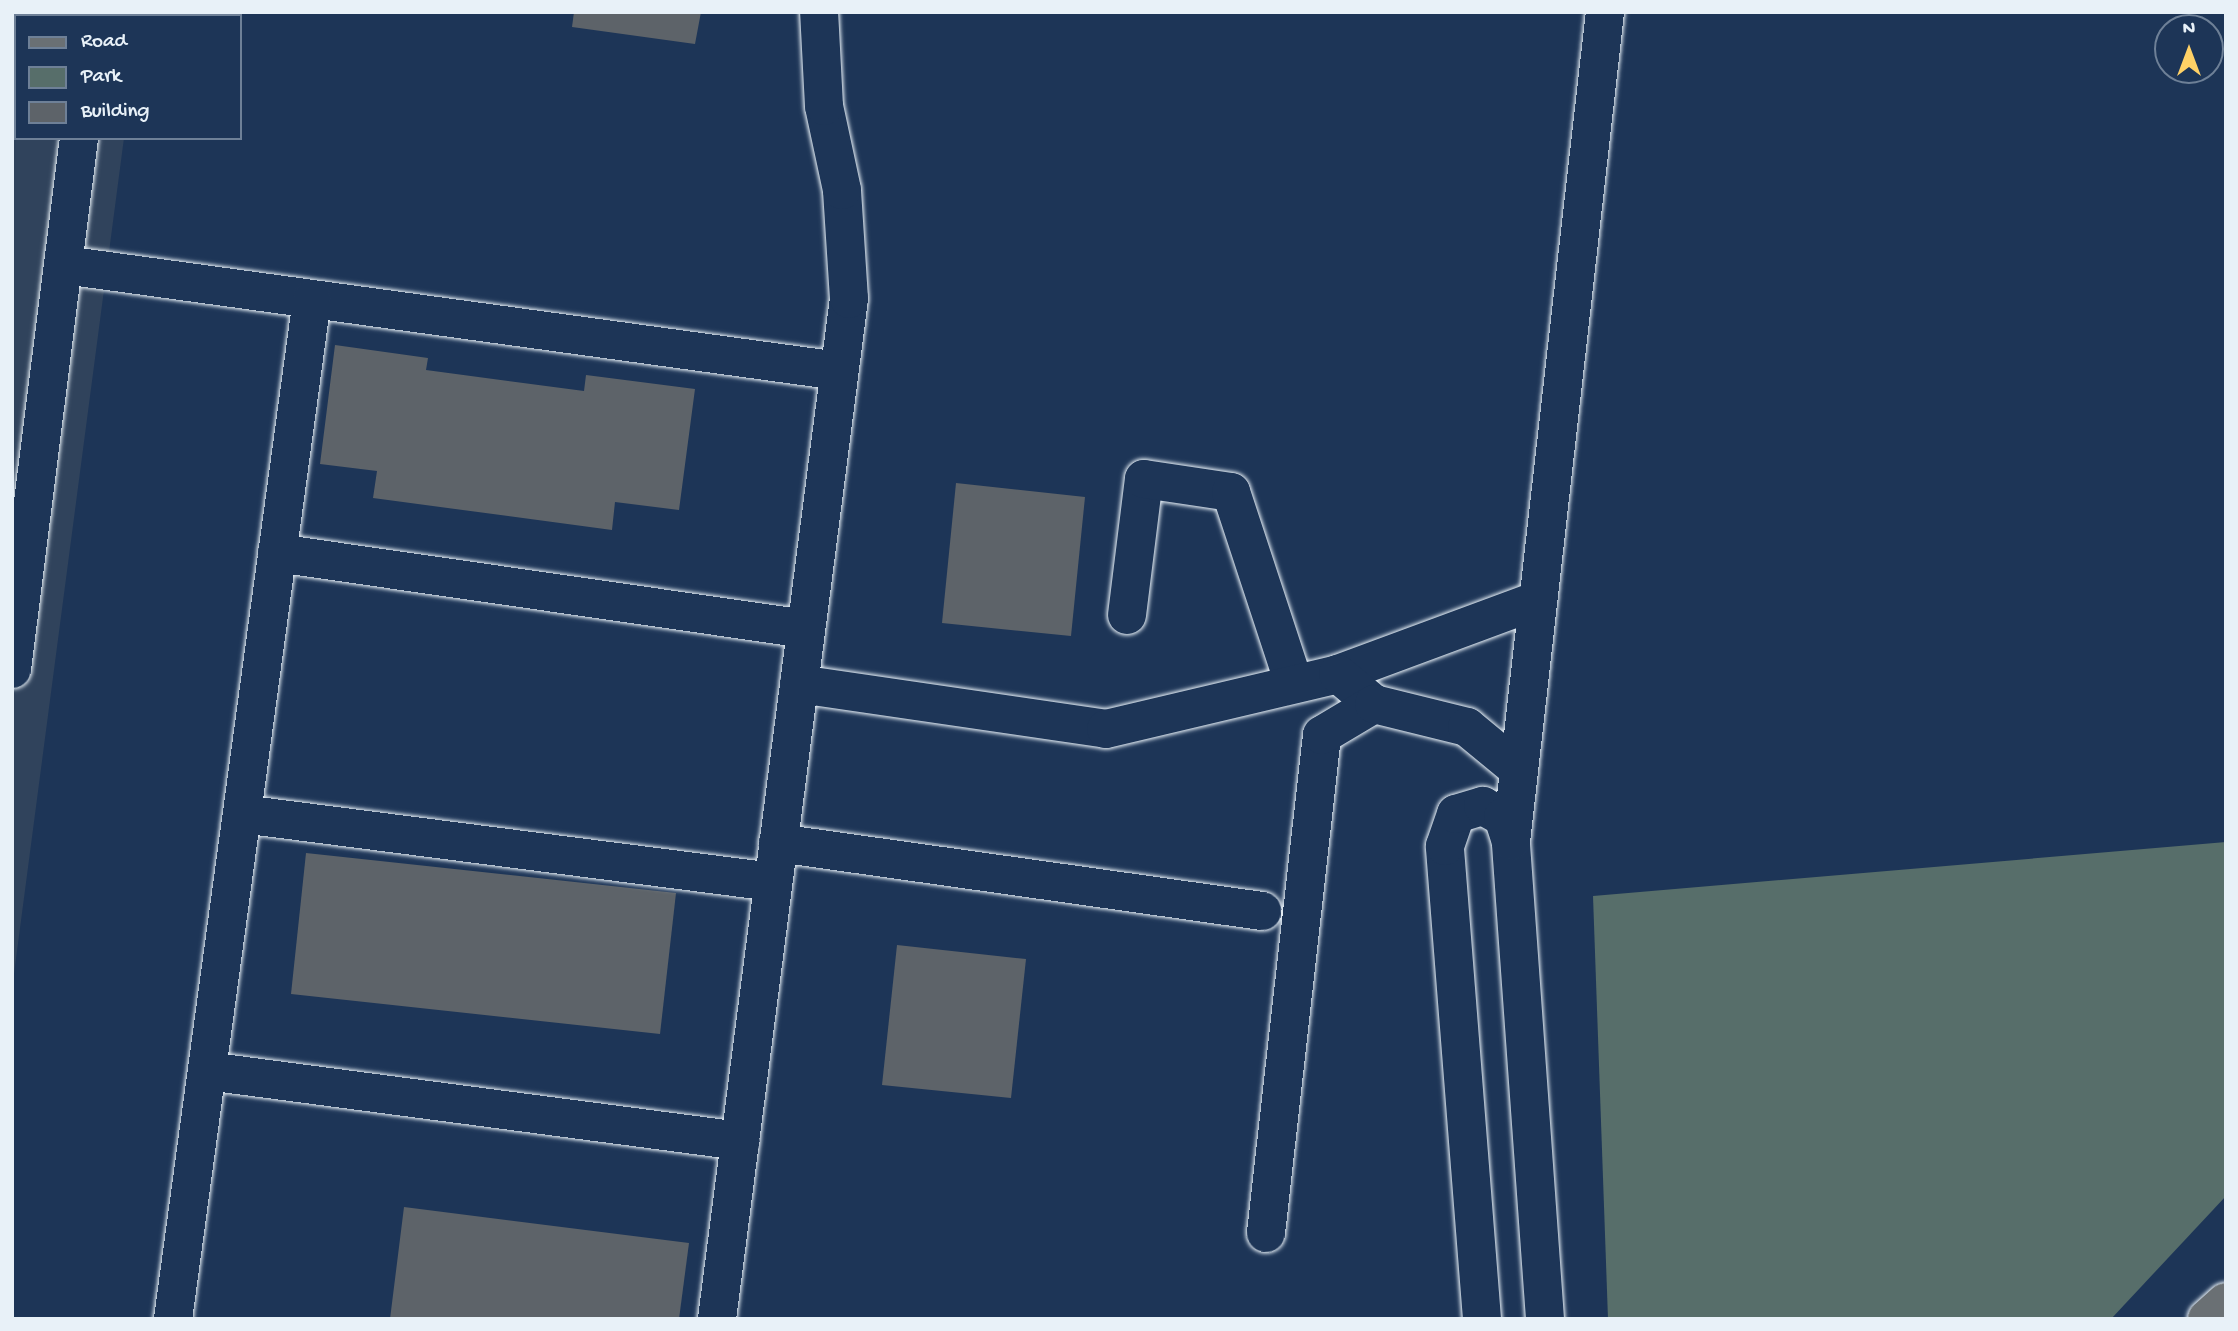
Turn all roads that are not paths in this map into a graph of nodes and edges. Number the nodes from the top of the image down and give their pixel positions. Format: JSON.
{"nodes":[{"id":1,"x":819,"y":12,"type":"edge"},
{"id":2,"x":1605,"y":12,"type":"edge"},
{"id":3,"x":79,"y":140,"type":"edge"},
{"id":4,"x":64,"y":265,"type":"junction"},
{"id":5,"x":312,"y":299,"type":"junction"},
{"id":6,"x":839,"y":371,"type":"junction"},
{"id":7,"x":20,"y":553,"type":"edge"},
{"id":8,"x":277,"y":553,"type":"junction"},
{"id":9,"x":1538,"y":600,"type":"junction"},
{"id":10,"x":1127,"y":615,"type":"dead end"},
{"id":11,"x":806,"y":629,"type":"junction"},
{"id":12,"x":12,"y":669,"type":"edge"},
{"id":13,"x":1338,"y":674,"type":"junction"},
{"id":14,"x":799,"y":684,"type":"junction"},
{"id":15,"x":1294,"y":684,"type":"junction"},
{"id":16,"x":1374,"y":704,"type":"junction"},
{"id":17,"x":1519,"y":770,"type":"junction"},
{"id":18,"x":242,"y":814,"type":"junction"},
{"id":19,"x":1511,"y":841,"type":"junction"},
{"id":20,"x":778,"y":843,"type":"junction"},
{"id":21,"x":773,"y":882,"type":"junction"},
{"id":22,"x":1262,"y":911,"type":"dead end"},
{"id":23,"x":206,"y":1071,"type":"junction"},
{"id":24,"x":740,"y":1140,"type":"junction"},
{"id":25,"x":1266,"y":1233,"type":"dead end"},
{"id":26,"x":2226,"y":1302,"type":"edge"},
{"id":27,"x":173,"y":1319,"type":"edge"},
{"id":28,"x":717,"y":1319,"type":"edge"},
{"id":29,"x":1482,"y":1319,"type":"edge"},
{"id":30,"x":1545,"y":1319,"type":"edge"},
{"id":31,"x":2207,"y":1319,"type":"edge"}],
"edges":[{"from":1,"to":6,"type":"lane"},
{"from":2,"to":9,"type":"lane"},
{"from":3,"to":4,"type":"lane"},
{"from":4,"to":5,"type":"lane"},
{"from":4,"to":7,"type":"lane"},
{"from":5,"to":6,"type":"lane"},
{"from":5,"to":8,"type":"lane"},
{"from":6,"to":11,"type":"lane"},
{"from":7,"to":12,"type":"lane"},
{"from":8,"to":11,"type":"lane"},
{"from":8,"to":18,"type":"lane"},
{"from":9,"to":13,"type":"lane"},
{"from":9,"to":17,"type":"lane"},
{"from":10,"to":15,"type":"lane"},
{"from":11,"to":14,"type":"lane"},
{"from":13,"to":15,"type":"lane"},
{"from":13,"to":16,"type":"lane"},
{"from":14,"to":15,"type":"lane"},
{"from":14,"to":20,"type":"lane"},
{"from":16,"to":17,"type":"lane"},
{"from":16,"to":25,"type":"lane"},
{"from":17,"to":19,"type":"lane"},
{"from":18,"to":21,"type":"lane"},
{"from":18,"to":23,"type":"lane"},
{"from":19,"to":29,"type":"lane"},
{"from":19,"to":30,"type":"lane"},
{"from":20,"to":21,"type":"lane"},
{"from":20,"to":22,"type":"lane"},
{"from":21,"to":24,"type":"lane"},
{"from":23,"to":24,"type":"lane"},
{"from":23,"to":27,"type":"lane"},
{"from":24,"to":28,"type":"lane"},
{"from":26,"to":31,"type":"main road"}]}
